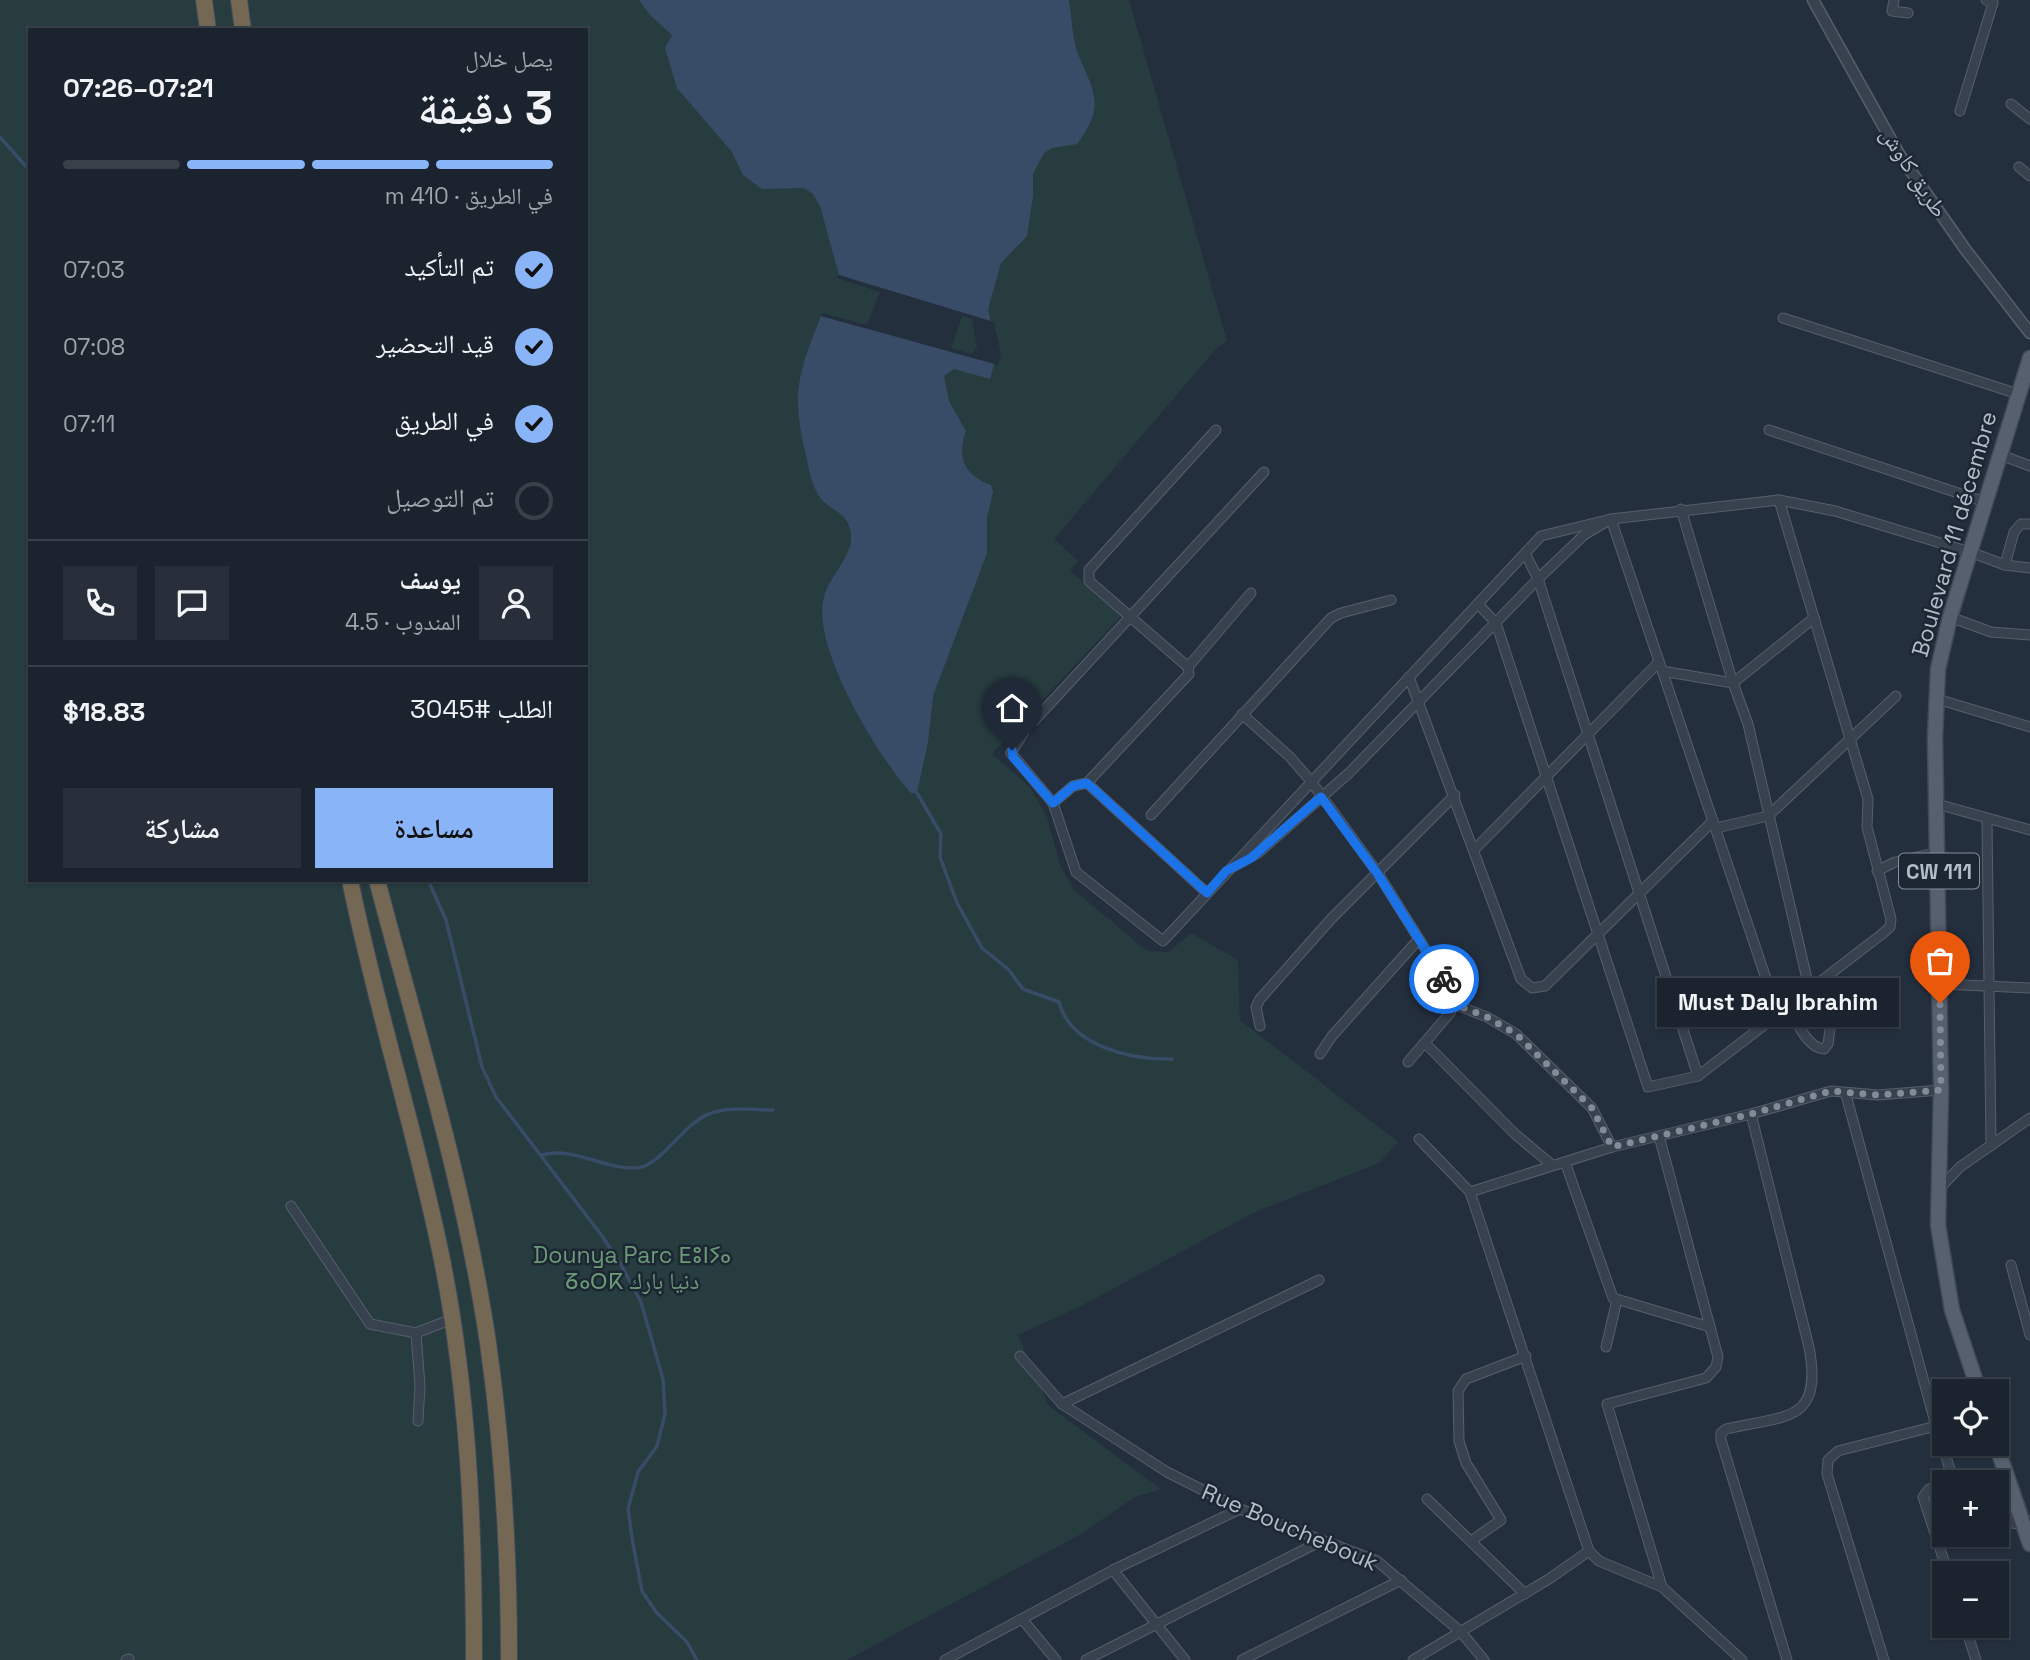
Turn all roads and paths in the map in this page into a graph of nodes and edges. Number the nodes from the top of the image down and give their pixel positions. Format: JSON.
{"nodes":[{"id":1,"x":204,"y":0,"type":"edge"},
{"id":2,"x":239,"y":0,"type":"edge"},
{"id":3,"x":1813,"y":0,"type":"edge"},
{"id":4,"x":1894,"y":0,"type":"edge"},
{"id":5,"x":1986,"y":0,"type":"edge"},
{"id":6,"x":1908,"y":13,"type":"dead end"},
{"id":7,"x":208,"y":28,"type":"edge"},
{"id":8,"x":243,"y":28,"type":"edge"},
{"id":9,"x":2011,"y":104,"type":"dead end"},
{"id":10,"x":1961,"y":111,"type":"dead end"},
{"id":11,"x":2030,"y":119,"type":"edge"},
{"id":12,"x":2019,"y":167,"type":"dead end"},
{"id":13,"x":2030,"y":176,"type":"edge"},
{"id":14,"x":1783,"y":318,"type":"dead end"},
{"id":15,"x":2030,"y":332,"type":"edge"},
{"id":16,"x":2030,"y":358,"type":"edge"},
{"id":17,"x":2018,"y":394,"type":"junction"},
{"id":18,"x":1216,"y":430,"type":"dead end"},
{"id":19,"x":1769,"y":430,"type":"dead end"},
{"id":20,"x":2001,"y":455,"type":"junction"},
{"id":21,"x":2030,"y":466,"type":"edge"},
{"id":22,"x":1264,"y":472,"type":"dead end"},
{"id":23,"x":1779,"y":500,"type":"junction"},
{"id":24,"x":1985,"y":502,"type":"junction"},
{"id":25,"x":1681,"y":509,"type":"junction"},
{"id":26,"x":1611,"y":519,"type":"junction"},
{"id":27,"x":2030,"y":524,"type":"edge"},
{"id":28,"x":1970,"y":552,"type":"junction"},
{"id":29,"x":1525,"y":553,"type":"junction"},
{"id":30,"x":2005,"y":565,"type":"junction"},
{"id":31,"x":2030,"y":568,"type":"edge"},
{"id":32,"x":1538,"y":579,"type":"junction"},
{"id":33,"x":1251,"y":593,"type":"dead end"},
{"id":34,"x":1391,"y":600,"type":"dead end"},
{"id":35,"x":1478,"y":604,"type":"junction"},
{"id":36,"x":1130,"y":617,"type":"junction"},
{"id":37,"x":1950,"y":617,"type":"junction"},
{"id":38,"x":1814,"y":618,"type":"junction"},
{"id":39,"x":1496,"y":623,"type":"junction"},
{"id":40,"x":2030,"y":635,"type":"edge"},
{"id":41,"x":1188,"y":667,"type":"junction"},
{"id":42,"x":1660,"y":667,"type":"junction"},
{"id":43,"x":1409,"y":677,"type":"junction"},
{"id":44,"x":1733,"y":683,"type":"junction"},
{"id":45,"x":1896,"y":696,"type":"dead end"},
{"id":46,"x":1937,"y":699,"type":"junction"},
{"id":47,"x":1418,"y":703,"type":"junction"},
{"id":48,"x":1242,"y":715,"type":"junction"},
{"id":49,"x":1034,"y":721,"type":"dead end"},
{"id":50,"x":2030,"y":727,"type":"edge"},
{"id":51,"x":1024,"y":732,"type":"dead end"},
{"id":52,"x":1586,"y":734,"type":"junction"},
{"id":53,"x":1850,"y":740,"type":"junction"},
{"id":54,"x":1546,"y":777,"type":"junction"},
{"id":55,"x":1310,"y":780,"type":"junction"},
{"id":56,"x":1087,"y":783,"type":"junction"},
{"id":57,"x":1455,"y":796,"type":"junction"},
{"id":58,"x":1321,"y":797,"type":"junction"},
{"id":59,"x":1053,"y":803,"type":"junction"},
{"id":60,"x":1937,"y":804,"type":"junction"},
{"id":61,"x":1151,"y":815,"type":"dead end"},
{"id":62,"x":1768,"y":816,"type":"junction"},
{"id":63,"x":1987,"y":821,"type":"junction"},
{"id":64,"x":1714,"y":825,"type":"junction"},
{"id":65,"x":2030,"y":830,"type":"edge"},
{"id":66,"x":1474,"y":850,"type":"junction"},
{"id":67,"x":1939,"y":852,"type":"junction"},
{"id":68,"x":1226,"y":871,"type":"junction"},
{"id":69,"x":1877,"y":871,"type":"junction"},
{"id":70,"x":1377,"y":873,"type":"junction"},
{"id":71,"x":350,"y":882,"type":"edge"},
{"id":72,"x":378,"y":882,"type":"edge"},
{"id":73,"x":1207,"y":893,"type":"junction"},
{"id":74,"x":1638,"y":893,"type":"junction"},
{"id":75,"x":1598,"y":934,"type":"junction"},
{"id":76,"x":1418,"y":940,"type":"junction"},
{"id":77,"x":1940,"y":984,"type":"junction"},
{"id":78,"x":1989,"y":986,"type":"junction"},
{"id":79,"x":2030,"y":988,"type":"edge"},
{"id":80,"x":1812,"y":990,"type":"junction"},
{"id":81,"x":1454,"y":1004,"type":"junction"},
{"id":82,"x":1788,"y":1007,"type":"junction"},
{"id":83,"x":1778,"y":1014,"type":"junction"},
{"id":84,"x":1260,"y":1026,"type":"dead end"},
{"id":85,"x":1426,"y":1044,"type":"junction"},
{"id":86,"x":1320,"y":1054,"type":"dead end"},
{"id":87,"x":1408,"y":1062,"type":"dead end"},
{"id":88,"x":1699,"y":1076,"type":"junction"},
{"id":89,"x":1941,"y":1090,"type":"junction"},
{"id":90,"x":1846,"y":1095,"type":"junction"},
{"id":91,"x":1751,"y":1114,"type":"junction"},
{"id":92,"x":2030,"y":1118,"type":"edge"},
{"id":93,"x":1660,"y":1136,"type":"junction"},
{"id":94,"x":1419,"y":1139,"type":"dead end"},
{"id":95,"x":1991,"y":1146,"type":"junction"},
{"id":96,"x":1612,"y":1147,"type":"junction"},
{"id":97,"x":1565,"y":1162,"type":"junction"},
{"id":98,"x":1552,"y":1165,"type":"junction"},
{"id":99,"x":1940,"y":1188,"type":"junction"},
{"id":100,"x":1470,"y":1192,"type":"junction"},
{"id":101,"x":291,"y":1206,"type":"dead end"},
{"id":102,"x":2011,"y":1265,"type":"dead end"},
{"id":103,"x":1319,"y":1280,"type":"dead end"},
{"id":104,"x":1617,"y":1300,"type":"junction"},
{"id":105,"x":452,"y":1319,"type":"junction"},
{"id":106,"x":1710,"y":1326,"type":"junction"},
{"id":107,"x":416,"y":1333,"type":"junction"},
{"id":108,"x":2030,"y":1335,"type":"edge"},
{"id":109,"x":1606,"y":1347,"type":"dead end"},
{"id":110,"x":1020,"y":1356,"type":"dead end"},
{"id":111,"x":1526,"y":1356,"type":"junction"},
{"id":112,"x":1975,"y":1379,"type":"edge"},
{"id":113,"x":1062,"y":1404,"type":"junction"},
{"id":114,"x":1932,"y":1411,"type":"edge"},
{"id":115,"x":418,"y":1421,"type":"dead end"},
{"id":116,"x":1932,"y":1427,"type":"edge"},
{"id":117,"x":2001,"y":1456,"type":"edge"},
{"id":118,"x":1932,"y":1488,"type":"edge"},
{"id":119,"x":1427,"y":1499,"type":"dead end"},
{"id":120,"x":1240,"y":1509,"type":"junction"},
{"id":121,"x":2009,"y":1521,"type":"edge"},
{"id":122,"x":2027,"y":1523,"type":"edge"},
{"id":123,"x":1932,"y":1524,"type":"edge"},
{"id":124,"x":1321,"y":1541,"type":"junction"},
{"id":125,"x":1471,"y":1541,"type":"junction"},
{"id":126,"x":2030,"y":1544,"type":"edge"},
{"id":127,"x":1589,"y":1551,"type":"junction"},
{"id":128,"x":1113,"y":1570,"type":"junction"},
{"id":129,"x":1401,"y":1580,"type":"junction"},
{"id":130,"x":1662,"y":1587,"type":"junction"},
{"id":131,"x":1525,"y":1594,"type":"junction"},
{"id":132,"x":1022,"y":1619,"type":"junction"},
{"id":133,"x":1154,"y":1624,"type":"junction"},
{"id":134,"x":1461,"y":1632,"type":"junction"},
{"id":135,"x":1969,"y":1638,"type":"edge"},
{"id":136,"x":474,"y":1660,"type":"edge"},
{"id":137,"x":509,"y":1660,"type":"edge"},
{"id":138,"x":945,"y":1660,"type":"edge"},
{"id":139,"x":1056,"y":1660,"type":"edge"},
{"id":140,"x":1086,"y":1660,"type":"edge"},
{"id":141,"x":1185,"y":1660,"type":"edge"},
{"id":142,"x":1242,"y":1660,"type":"edge"},
{"id":143,"x":1413,"y":1660,"type":"edge"},
{"id":144,"x":1485,"y":1660,"type":"edge"},
{"id":145,"x":1742,"y":1660,"type":"edge"},
{"id":146,"x":1787,"y":1660,"type":"edge"},
{"id":147,"x":1884,"y":1660,"type":"edge"},
{"id":148,"x":1976,"y":1660,"type":"edge"}],
"edges":[{"from":1,"to":7,"type":"highway"},
{"from":2,"to":8,"type":"highway"},
{"from":3,"to":15,"type":"street","name":"طريق كاوش"},
{"from":4,"to":6,"type":"street"},
{"from":5,"to":10,"type":"street"},
{"from":9,"to":11,"type":"street"},
{"from":12,"to":13,"type":"street"},
{"from":14,"to":17,"type":"street"},
{"from":16,"to":17,"type":"main road","name":"Boulevard 11 décembre","number":"CW 111"},
{"from":17,"to":20,"type":"main road","name":"Boulevard 11 décembre","number":"CW 111"},
{"from":18,"to":36,"type":"street"},
{"from":19,"to":24,"type":"street"},
{"from":20,"to":21,"type":"street"},
{"from":20,"to":24,"type":"main road","name":"Boulevard 11 décembre","number":"CW 111"},
{"from":22,"to":36,"type":"street"},
{"from":23,"to":25,"type":"street"},
{"from":23,"to":28,"type":"street"},
{"from":23,"to":38,"type":"street"},
{"from":24,"to":28,"type":"main road","name":"Boulevard 11 décembre","number":"CW 111"},
{"from":25,"to":26,"type":"street"},
{"from":25,"to":44,"type":"street"},
{"from":26,"to":29,"type":"street"},
{"from":26,"to":32,"type":"street"},
{"from":26,"to":42,"type":"street"},
{"from":27,"to":30,"type":"street"},
{"from":28,"to":30,"type":"street"},
{"from":28,"to":37,"type":"main road","name":"Boulevard 11 décembre","number":"CW 111"},
{"from":29,"to":32,"type":"street"},
{"from":29,"to":35,"type":"street"},
{"from":30,"to":31,"type":"street"},
{"from":32,"to":39,"type":"street"},
{"from":32,"to":52,"type":"street"},
{"from":33,"to":41,"type":"street"},
{"from":34,"to":48,"type":"street"},
{"from":35,"to":39,"type":"street"},
{"from":35,"to":43,"type":"street"},
{"from":36,"to":41,"type":"street"},
{"from":36,"to":49,"type":"street"},
{"from":37,"to":40,"type":"street"},
{"from":37,"to":46,"type":"main road","name":"Boulevard 11 décembre","number":"CW 111"},
{"from":38,"to":44,"type":"street"},
{"from":38,"to":53,"type":"street"},
{"from":39,"to":47,"type":"street"},
{"from":39,"to":54,"type":"street"},
{"from":41,"to":56,"type":"street"},
{"from":42,"to":44,"type":"street"},
{"from":42,"to":52,"type":"street"},
{"from":42,"to":64,"type":"street"},
{"from":43,"to":47,"type":"street"},
{"from":43,"to":55,"type":"street"},
{"from":44,"to":62,"type":"street"},
{"from":45,"to":53,"type":"street"},
{"from":46,"to":50,"type":"street"},
{"from":46,"to":60,"type":"main road","name":"Boulevard 11 décembre","number":"CW 111"},
{"from":47,"to":57,"type":"street"},
{"from":47,"to":58,"type":"street"},
{"from":48,"to":55,"type":"street"},
{"from":48,"to":61,"type":"street"},
{"from":51,"to":59,"type":"street"},
{"from":52,"to":54,"type":"street"},
{"from":52,"to":74,"type":"street"},
{"from":53,"to":62,"type":"street"},
{"from":53,"to":69,"type":"street"},
{"from":54,"to":66,"type":"street"},
{"from":54,"to":75,"type":"street"},
{"from":55,"to":58,"type":"street"},
{"from":55,"to":68,"type":"street"},
{"from":56,"to":59,"type":"street"},
{"from":56,"to":73,"type":"street"},
{"from":57,"to":66,"type":"street"},
{"from":57,"to":70,"type":"street"},
{"from":58,"to":68,"type":"street"},
{"from":58,"to":70,"type":"street"},
{"from":59,"to":73,"type":"street"},
{"from":60,"to":63,"type":"street"},
{"from":60,"to":67,"type":"main road","name":"Boulevard 11 décembre","number":"CW 111"},
{"from":62,"to":64,"type":"street"},
{"from":62,"to":80,"type":"street"},
{"from":63,"to":65,"type":"street"},
{"from":63,"to":78,"type":"street"},
{"from":64,"to":74,"type":"street"},
{"from":64,"to":83,"type":"street"},
{"from":66,"to":75,"type":"street"},
{"from":67,"to":69,"type":"street"},
{"from":67,"to":77,"type":"main road","name":"Boulevard 11 décembre","number":"CW 111"},
{"from":68,"to":73,"type":"street"},
{"from":69,"to":80,"type":"street"},
{"from":70,"to":76,"type":"street"},
{"from":70,"to":84,"type":"street"},
{"from":71,"to":105,"type":"highway"},
{"from":72,"to":137,"type":"highway"},
{"from":74,"to":75,"type":"street"},
{"from":74,"to":88,"type":"street"},
{"from":75,"to":88,"type":"street"},
{"from":76,"to":81,"type":"street"},
{"from":76,"to":86,"type":"street"},
{"from":77,"to":78,"type":"street"},
{"from":77,"to":89,"type":"main road","name":"Boulevard 11 décembre","number":"CW 111"},
{"from":78,"to":79,"type":"street"},
{"from":78,"to":95,"type":"street"},
{"from":80,"to":82,"type":"street"},
{"from":80,"to":82,"type":"street"},
{"from":81,"to":85,"type":"street"},
{"from":81,"to":96,"type":"street"},
{"from":82,"to":83,"type":"street"},
{"from":83,"to":88,"type":"street"},
{"from":85,"to":87,"type":"street"},
{"from":85,"to":98,"type":"street"},
{"from":89,"to":90,"type":"street"},
{"from":89,"to":99,"type":"main road","name":"Boulevard 11 décembre","number":"CW 111"},
{"from":90,"to":91,"type":"street"},
{"from":90,"to":114,"type":"street"},
{"from":91,"to":93,"type":"street"},
{"from":91,"to":146,"type":"street"},
{"from":92,"to":95,"type":"street"},
{"from":93,"to":96,"type":"street"},
{"from":93,"to":106,"type":"street"},
{"from":94,"to":100,"type":"street"},
{"from":95,"to":99,"type":"street"},
{"from":96,"to":97,"type":"street"},
{"from":97,"to":98,"type":"street"},
{"from":97,"to":104,"type":"street"},
{"from":98,"to":100,"type":"street"},
{"from":99,"to":112,"type":"main road","name":"Boulevard 11 décembre","number":"CW 111"},
{"from":100,"to":111,"type":"street"},
{"from":101,"to":107,"type":"street"},
{"from":102,"to":108,"type":"street"},
{"from":103,"to":113,"type":"street"},
{"from":104,"to":106,"type":"street"},
{"from":104,"to":109,"type":"street"},
{"from":105,"to":107,"type":"street"},
{"from":105,"to":136,"type":"highway"},
{"from":106,"to":130,"type":"street"},
{"from":107,"to":115,"type":"street"},
{"from":110,"to":113,"type":"street","name":"Rue Bouchebouk"},
{"from":111,"to":125,"type":"street"},
{"from":111,"to":127,"type":"street"},
{"from":113,"to":120,"type":"street","name":"Rue Bouchebouk"},
{"from":116,"to":147,"type":"street"},
{"from":117,"to":122,"type":"main road"},
{"from":118,"to":123,"type":"street"},
{"from":119,"to":125,"type":"street"},
{"from":120,"to":124,"type":"street","name":"Rue Bouchebouk"},
{"from":120,"to":128,"type":"street"},
{"from":121,"to":122,"type":"street"},
{"from":122,"to":126,"type":"main road"},
{"from":124,"to":129,"type":"street","name":"Rue Bouchebouk"},
{"from":124,"to":133,"type":"street"},
{"from":125,"to":131,"type":"street"},
{"from":127,"to":130,"type":"street"},
{"from":127,"to":131,"type":"street"},
{"from":128,"to":132,"type":"street"},
{"from":128,"to":133,"type":"street"},
{"from":129,"to":134,"type":"street","name":"Rue Bouchebouk"},
{"from":129,"to":142,"type":"street"},
{"from":130,"to":145,"type":"street"},
{"from":131,"to":134,"type":"street"},
{"from":132,"to":138,"type":"street"},
{"from":132,"to":139,"type":"street"},
{"from":133,"to":140,"type":"street"},
{"from":133,"to":141,"type":"street"},
{"from":134,"to":143,"type":"street"},
{"from":134,"to":144,"type":"street","name":"Rue Bouchebouk"},
{"from":135,"to":148,"type":"street"}]}
